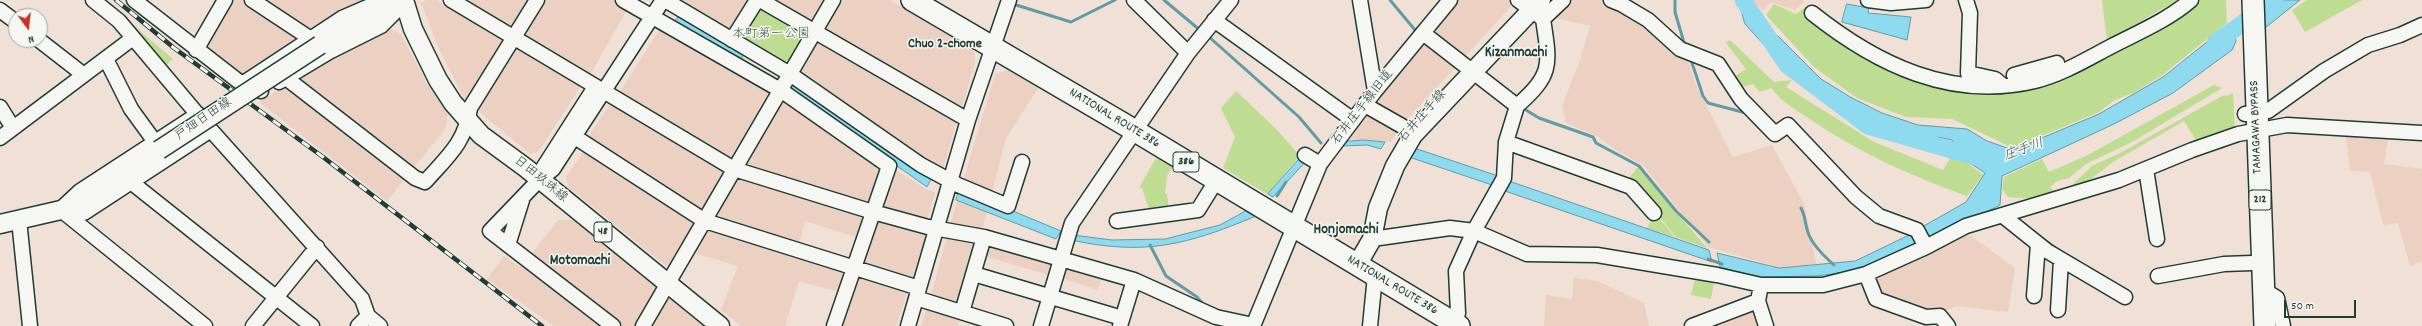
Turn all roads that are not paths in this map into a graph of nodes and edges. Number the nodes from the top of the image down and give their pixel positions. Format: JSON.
{"nodes":[{"id":1,"x":93,"y":0,"type":"edge"},
{"id":2,"x":134,"y":0,"type":"edge"},
{"id":3,"x":225,"y":0,"type":"edge"},
{"id":4,"x":252,"y":0,"type":"edge"},
{"id":5,"x":451,"y":0,"type":"edge"},
{"id":6,"x":537,"y":0,"type":"edge"},
{"id":7,"x":623,"y":0,"type":"edge"},
{"id":8,"x":652,"y":0,"type":"edge"},
{"id":9,"x":664,"y":0,"type":"edge"},
{"id":10,"x":758,"y":0,"type":"edge"},
{"id":11,"x":833,"y":0,"type":"edge"},
{"id":12,"x":912,"y":0,"type":"edge"},
{"id":13,"x":1134,"y":0,"type":"edge"},
{"id":14,"x":1230,"y":0,"type":"edge"},
{"id":15,"x":1360,"y":0,"type":"edge"},
{"id":16,"x":1450,"y":0,"type":"edge"},
{"id":17,"x":1563,"y":0,"type":"edge"},
{"id":18,"x":1611,"y":0,"type":"edge"},
{"id":19,"x":1868,"y":0,"type":"edge"},
{"id":20,"x":1926,"y":0,"type":"edge"},
{"id":21,"x":1966,"y":0,"type":"edge"},
{"id":22,"x":2191,"y":0,"type":"edge"},
{"id":23,"x":2241,"y":0,"type":"edge"},
{"id":24,"x":2253,"y":0,"type":"edge"},
{"id":25,"x":406,"y":1,"type":"edge"},
{"id":26,"x":1006,"y":1,"type":"edge"},
{"id":27,"x":1532,"y":6,"type":"edge"},
{"id":28,"x":1812,"y":13,"type":"dead end"},
{"id":29,"x":648,"y":15,"type":"junction"},
{"id":30,"x":1214,"y":20,"type":"junction"},
{"id":31,"x":2422,"y":25,"type":"edge"},
{"id":32,"x":816,"y":32,"type":"junction"},
{"id":33,"x":1423,"y":33,"type":"junction"},
{"id":34,"x":133,"y":38,"type":"junction"},
{"id":35,"x":513,"y":38,"type":"junction"},
{"id":36,"x":732,"y":40,"type":"junction"},
{"id":37,"x":316,"y":42,"type":"junction"},
{"id":38,"x":48,"y":47,"type":"edge"},
{"id":39,"x":991,"y":47,"type":"junction"},
{"id":40,"x":196,"y":50,"type":"junction"},
{"id":41,"x":1188,"y":53,"type":"junction"},
{"id":42,"x":106,"y":58,"type":"junction"},
{"id":43,"x":2057,"y":63,"type":"dead end"},
{"id":44,"x":1470,"y":69,"type":"junction"},
{"id":45,"x":790,"y":74,"type":"junction"},
{"id":46,"x":84,"y":75,"type":"junction"},
{"id":47,"x":2249,"y":77,"type":"junction"},
{"id":48,"x":286,"y":78,"type":"junction"},
{"id":49,"x":1998,"y":82,"type":"junction"},
{"id":50,"x":242,"y":84,"type":"junction"},
{"id":51,"x":600,"y":88,"type":"junction"},
{"id":52,"x":780,"y":90,"type":"junction"},
{"id":53,"x":1376,"y":91,"type":"junction"},
{"id":54,"x":1365,"y":105,"type":"junction"},
{"id":55,"x":1517,"y":106,"type":"junction"},
{"id":56,"x":0,"y":108,"type":"edge"},
{"id":57,"x":198,"y":114,"type":"junction"},
{"id":58,"x":468,"y":120,"type":"junction"},
{"id":59,"x":968,"y":120,"type":"junction"},
{"id":60,"x":1353,"y":120,"type":"junction"},
{"id":61,"x":2251,"y":123,"type":"junction"},
{"id":62,"x":14,"y":128,"type":"junction"},
{"id":63,"x":211,"y":130,"type":"junction"},
{"id":64,"x":1409,"y":130,"type":"junction"},
{"id":65,"x":1135,"y":131,"type":"junction"},
{"id":66,"x":2422,"y":133,"type":"edge"},
{"id":67,"x":575,"y":137,"type":"junction"},
{"id":68,"x":0,"y":138,"type":"edge"},
{"id":69,"x":1506,"y":142,"type":"junction"},
{"id":70,"x":157,"y":146,"type":"junction"},
{"id":71,"x":1022,"y":162,"type":"dead end"},
{"id":72,"x":734,"y":169,"type":"junction"},
{"id":73,"x":2146,"y":169,"type":"junction"},
{"id":74,"x":539,"y":180,"type":"junction"},
{"id":75,"x":951,"y":180,"type":"junction"},
{"id":76,"x":1216,"y":181,"type":"junction"},
{"id":77,"x":131,"y":182,"type":"junction"},
{"id":78,"x":523,"y":197,"type":"junction"},
{"id":79,"x":61,"y":210,"type":"junction"},
{"id":80,"x":873,"y":212,"type":"junction"},
{"id":81,"x":1654,"y":213,"type":"dead end"},
{"id":82,"x":2002,"y":215,"type":"junction"},
{"id":83,"x":19,"y":220,"type":"junction"},
{"id":84,"x":705,"y":220,"type":"junction"},
{"id":85,"x":1117,"y":221,"type":"dead end"},
{"id":86,"x":0,"y":224,"type":"edge"},
{"id":87,"x":1293,"y":227,"type":"junction"},
{"id":88,"x":936,"y":229,"type":"junction"},
{"id":89,"x":1474,"y":231,"type":"junction"},
{"id":90,"x":984,"y":237,"type":"junction"},
{"id":91,"x":2157,"y":238,"type":"dead end"},
{"id":92,"x":1372,"y":239,"type":"junction"},
{"id":93,"x":2038,"y":244,"type":"junction"},
{"id":94,"x":508,"y":245,"type":"junction"},
{"id":95,"x":317,"y":247,"type":"junction"},
{"id":96,"x":1926,"y":247,"type":"junction"},
{"id":97,"x":1061,"y":259,"type":"junction"},
{"id":98,"x":2060,"y":260,"type":"junction"},
{"id":99,"x":2252,"y":263,"type":"junction"},
{"id":100,"x":1357,"y":265,"type":"junction"},
{"id":101,"x":855,"y":268,"type":"junction"},
{"id":102,"x":974,"y":274,"type":"junction"},
{"id":103,"x":1866,"y":274,"type":"junction"},
{"id":104,"x":1375,"y":276,"type":"junction"},
{"id":105,"x":2158,"y":276,"type":"dead end"},
{"id":106,"x":1134,"y":280,"type":"junction"},
{"id":107,"x":666,"y":284,"type":"junction"},
{"id":108,"x":1761,"y":285,"type":"junction"},
{"id":109,"x":2264,"y":290,"type":"junction"},
{"id":110,"x":917,"y":293,"type":"junction"},
{"id":111,"x":2034,"y":296,"type":"dead end"},
{"id":112,"x":2124,"y":297,"type":"dead end"},
{"id":113,"x":276,"y":298,"type":"junction"},
{"id":114,"x":1050,"y":298,"type":"junction"},
{"id":115,"x":1758,"y":301,"type":"junction"},
{"id":116,"x":2058,"y":310,"type":"dead end"},
{"id":117,"x":962,"y":312,"type":"junction"},
{"id":118,"x":363,"y":321,"type":"edge"},
{"id":119,"x":1121,"y":322,"type":"edge"},
{"id":120,"x":1457,"y":325,"type":"edge"},
{"id":121,"x":30,"y":326,"type":"edge"},
{"id":122,"x":205,"y":326,"type":"edge"},
{"id":123,"x":253,"y":326,"type":"edge"},
{"id":124,"x":312,"y":326,"type":"edge"},
{"id":125,"x":380,"y":326,"type":"edge"},
{"id":126,"x":613,"y":326,"type":"edge"},
{"id":127,"x":643,"y":326,"type":"edge"},
{"id":128,"x":720,"y":326,"type":"edge"},
{"id":129,"x":834,"y":326,"type":"edge"},
{"id":130,"x":908,"y":326,"type":"edge"},
{"id":131,"x":1006,"y":326,"type":"edge"},
{"id":132,"x":1041,"y":326,"type":"edge"},
{"id":133,"x":1253,"y":326,"type":"edge"},
{"id":134,"x":1370,"y":326,"type":"edge"},
{"id":135,"x":1692,"y":326,"type":"edge"},
{"id":136,"x":1766,"y":326,"type":"edge"},
{"id":137,"x":1948,"y":326,"type":"edge"},
{"id":138,"x":2254,"y":326,"type":"edge"},
{"id":139,"x":2265,"y":326,"type":"edge"},
{"id":140,"x":2283,"y":326,"type":"edge"}],
"edges":[{"from":1,"to":34,"type":"street"},
{"from":2,"to":40,"type":"street"},
{"from":3,"to":40,"type":"street"},
{"from":4,"to":37,"type":"street"},
{"from":5,"to":35,"type":"street"},
{"from":6,"to":35,"type":"street"},
{"from":7,"to":29,"type":"street"},
{"from":8,"to":29,"type":"street"},
{"from":9,"to":29,"type":"street"},
{"from":9,"to":36,"type":"street"},
{"from":10,"to":32,"type":"street"},
{"from":10,"to":36,"type":"street"},
{"from":11,"to":32,"type":"street"},
{"from":12,"to":39,"type":"highway","name":"NATIONAL ROUTE 386","number":"386"},
{"from":13,"to":41,"type":"street"},
{"from":14,"to":30,"type":"street"},
{"from":15,"to":53,"type":"street"},
{"from":16,"to":33,"type":"street","name":"石井庄手線旧道"},
{"from":17,"to":27,"type":"street"},
{"from":18,"to":96,"type":"street"},
{"from":19,"to":20,"type":"street"},
{"from":21,"to":49,"type":"street"},
{"from":22,"to":49,"type":"street"},
{"from":23,"to":47,"type":"highway","name":"TAMAGAWA BYPASS","number":"212"},
{"from":24,"to":47,"type":"highway","name":"TAMAGAWA BYPASS","number":"212"},
{"from":25,"to":37,"type":"main road","name":"戸畑日田線"},
{"from":25,"to":48,"type":"street"},
{"from":25,"to":58,"type":"main road","name":"日田玖珠線","number":"48"},
{"from":26,"to":39,"type":"street"},
{"from":27,"to":44,"type":"main road","name":"石井庄手線"},
{"from":27,"to":55,"type":"street"},
{"from":28,"to":49,"type":"street"},
{"from":29,"to":51,"type":"street"},
{"from":29,"to":52,"type":"street"},
{"from":30,"to":41,"type":"street"},
{"from":30,"to":60,"type":"street"},
{"from":31,"to":61,"type":"street"},
{"from":32,"to":45,"type":"street"},
{"from":32,"to":59,"type":"street"},
{"from":33,"to":44,"type":"street"},
{"from":33,"to":53,"type":"street","name":"石井庄手線旧道"},
{"from":34,"to":42,"type":"street"},
{"from":34,"to":57,"type":"street"},
{"from":35,"to":51,"type":"street"},
{"from":35,"to":58,"type":"street"},
{"from":36,"to":45,"type":"street"},
{"from":37,"to":50,"type":"street"},
{"from":37,"to":70,"type":"main road","name":"戸畑日田線","bridge":true},
{"from":38,"to":46,"type":"street"},
{"from":39,"to":59,"type":"street"},
{"from":39,"to":65,"type":"highway","name":"NATIONAL ROUTE 386","number":"386"},
{"from":40,"to":50,"type":"street"},
{"from":41,"to":65,"type":"street"},
{"from":42,"to":46,"type":"street"},
{"from":42,"to":70,"type":"street"},
{"from":43,"to":49,"type":"street"},
{"from":44,"to":55,"type":"street"},
{"from":44,"to":64,"type":"main road","name":"石井庄手線"},
{"from":44,"to":92,"type":"main road","name":"石井庄手線"},
{"from":45,"to":52,"type":"street"},
{"from":45,"to":75,"type":"street"},
{"from":46,"to":62,"type":"street"},
{"from":47,"to":61,"type":"highway","name":"TAMAGAWA BYPASS","number":"212"},
{"from":48,"to":50,"type":"street"},
{"from":48,"to":58,"type":"street"},
{"from":51,"to":67,"type":"street"},
{"from":51,"to":72,"type":"street"},
{"from":51,"to":74,"type":"street"},
{"from":52,"to":72,"type":"street"},
{"from":52,"to":80,"type":"street"},
{"from":53,"to":54,"type":"street","name":"石井庄手線旧道"},
{"from":54,"to":60,"type":"street","name":"石井庄手線旧道"},
{"from":54,"to":64,"type":"street"},
{"from":55,"to":69,"type":"street"},
{"from":56,"to":62,"type":"street"},
{"from":57,"to":63,"type":"street"},
{"from":57,"to":70,"type":"street"},
{"from":58,"to":74,"type":"main road","name":"日田玖珠線","number":"48"},
{"from":59,"to":75,"type":"street"},
{"from":60,"to":87,"type":"street","name":"石井庄手線旧道"},
{"from":61,"to":66,"type":"street"},
{"from":61,"to":73,"type":"street"},
{"from":61,"to":99,"type":"highway","name":"TAMAGAWA BYPASS","number":"212"},
{"from":61,"to":109,"type":"highway","name":"TAMAGAWA BYPASS","number":"212"},
{"from":62,"to":68,"type":"street"},
{"from":63,"to":77,"type":"street"},
{"from":63,"to":95,"type":"street"},
{"from":64,"to":100,"type":"main road","name":"石井庄手線"},
{"from":65,"to":76,"type":"highway","name":"NATIONAL ROUTE 386","number":"386"},
{"from":65,"to":97,"type":"street"},
{"from":67,"to":74,"type":"street"},
{"from":67,"to":84,"type":"street"},
{"from":69,"to":81,"type":"street"},
{"from":69,"to":89,"type":"street"},
{"from":70,"to":79,"type":"main road","name":"戸畑日田線"},
{"from":71,"to":75,"type":"street"},
{"from":72,"to":80,"type":"street"},
{"from":72,"to":84,"type":"street"},
{"from":73,"to":82,"type":"street"},
{"from":73,"to":91,"type":"street"},
{"from":74,"to":78,"type":"street"},
{"from":74,"to":107,"type":"main road","name":"日田玖珠線","number":"48"},
{"from":75,"to":88,"type":"street"},
{"from":76,"to":85,"type":"street"},
{"from":76,"to":87,"type":"highway","name":"NATIONAL ROUTE 386","number":"386"},
{"from":77,"to":79,"type":"street"},
{"from":77,"to":113,"type":"street"},
{"from":78,"to":94,"type":"street"},
{"from":78,"to":94,"type":"street"},
{"from":79,"to":83,"type":"main road","name":"戸畑日田線"},
{"from":79,"to":122,"type":"street"},
{"from":80,"to":88,"type":"street"},
{"from":80,"to":101,"type":"street"},
{"from":82,"to":93,"type":"street"},
{"from":82,"to":96,"type":"street"},
{"from":83,"to":86,"type":"main road","name":"戸畑日田線"},
{"from":83,"to":121,"type":"street"},
{"from":84,"to":101,"type":"street"},
{"from":84,"to":107,"type":"street"},
{"from":87,"to":100,"type":"highway","name":"NATIONAL ROUTE 386","number":"386"},
{"from":87,"to":133,"type":"street","name":"石井庄手線旧道"},
{"from":88,"to":90,"type":"street"},
{"from":88,"to":110,"type":"street"},
{"from":89,"to":92,"type":"street"},
{"from":89,"to":108,"type":"street"},
{"from":89,"to":120,"type":"street"},
{"from":90,"to":97,"type":"street"},
{"from":90,"to":102,"type":"street"},
{"from":92,"to":100,"type":"main road","name":"石井庄手線"},
{"from":93,"to":98,"type":"street"},
{"from":93,"to":111,"type":"street"},
{"from":94,"to":126,"type":"street"},
{"from":95,"to":113,"type":"street"},
{"from":95,"to":118,"type":"street"},
{"from":96,"to":103,"type":"street"},
{"from":97,"to":106,"type":"street"},
{"from":97,"to":114,"type":"street"},
{"from":98,"to":112,"type":"street"},
{"from":98,"to":116,"type":"street"},
{"from":99,"to":105,"type":"street"},
{"from":99,"to":138,"type":"highway","name":"TAMAGAWA BYPASS","number":"212"},
{"from":100,"to":104,"type":"highway","name":"NATIONAL ROUTE 386","number":"386"},
{"from":101,"to":110,"type":"street"},
{"from":101,"to":129,"type":"street"},
{"from":102,"to":114,"type":"street"},
{"from":102,"to":117,"type":"street"},
{"from":103,"to":108,"type":"street"},
{"from":103,"to":137,"type":"street"},
{"from":104,"to":120,"type":"highway","name":"NATIONAL ROUTE 386","number":"386"},
{"from":104,"to":134,"type":"street"},
{"from":106,"to":119,"type":"street"},
{"from":106,"to":133,"type":"street"},
{"from":107,"to":127,"type":"street"},
{"from":107,"to":128,"type":"main road","name":"日田玖珠線","number":"48"},
{"from":108,"to":115,"type":"street"},
{"from":109,"to":139,"type":"highway","name":"TAMAGAWA BYPASS","number":"212"},
{"from":109,"to":140,"type":"street"},
{"from":110,"to":117,"type":"street"},
{"from":110,"to":130,"type":"street"},
{"from":113,"to":123,"type":"street"},
{"from":113,"to":124,"type":"street"},
{"from":114,"to":119,"type":"street"},
{"from":114,"to":132,"type":"street"},
{"from":115,"to":135,"type":"street"},
{"from":115,"to":136,"type":"street"},
{"from":117,"to":131,"type":"street"},
{"from":118,"to":125,"type":"street"}]}
